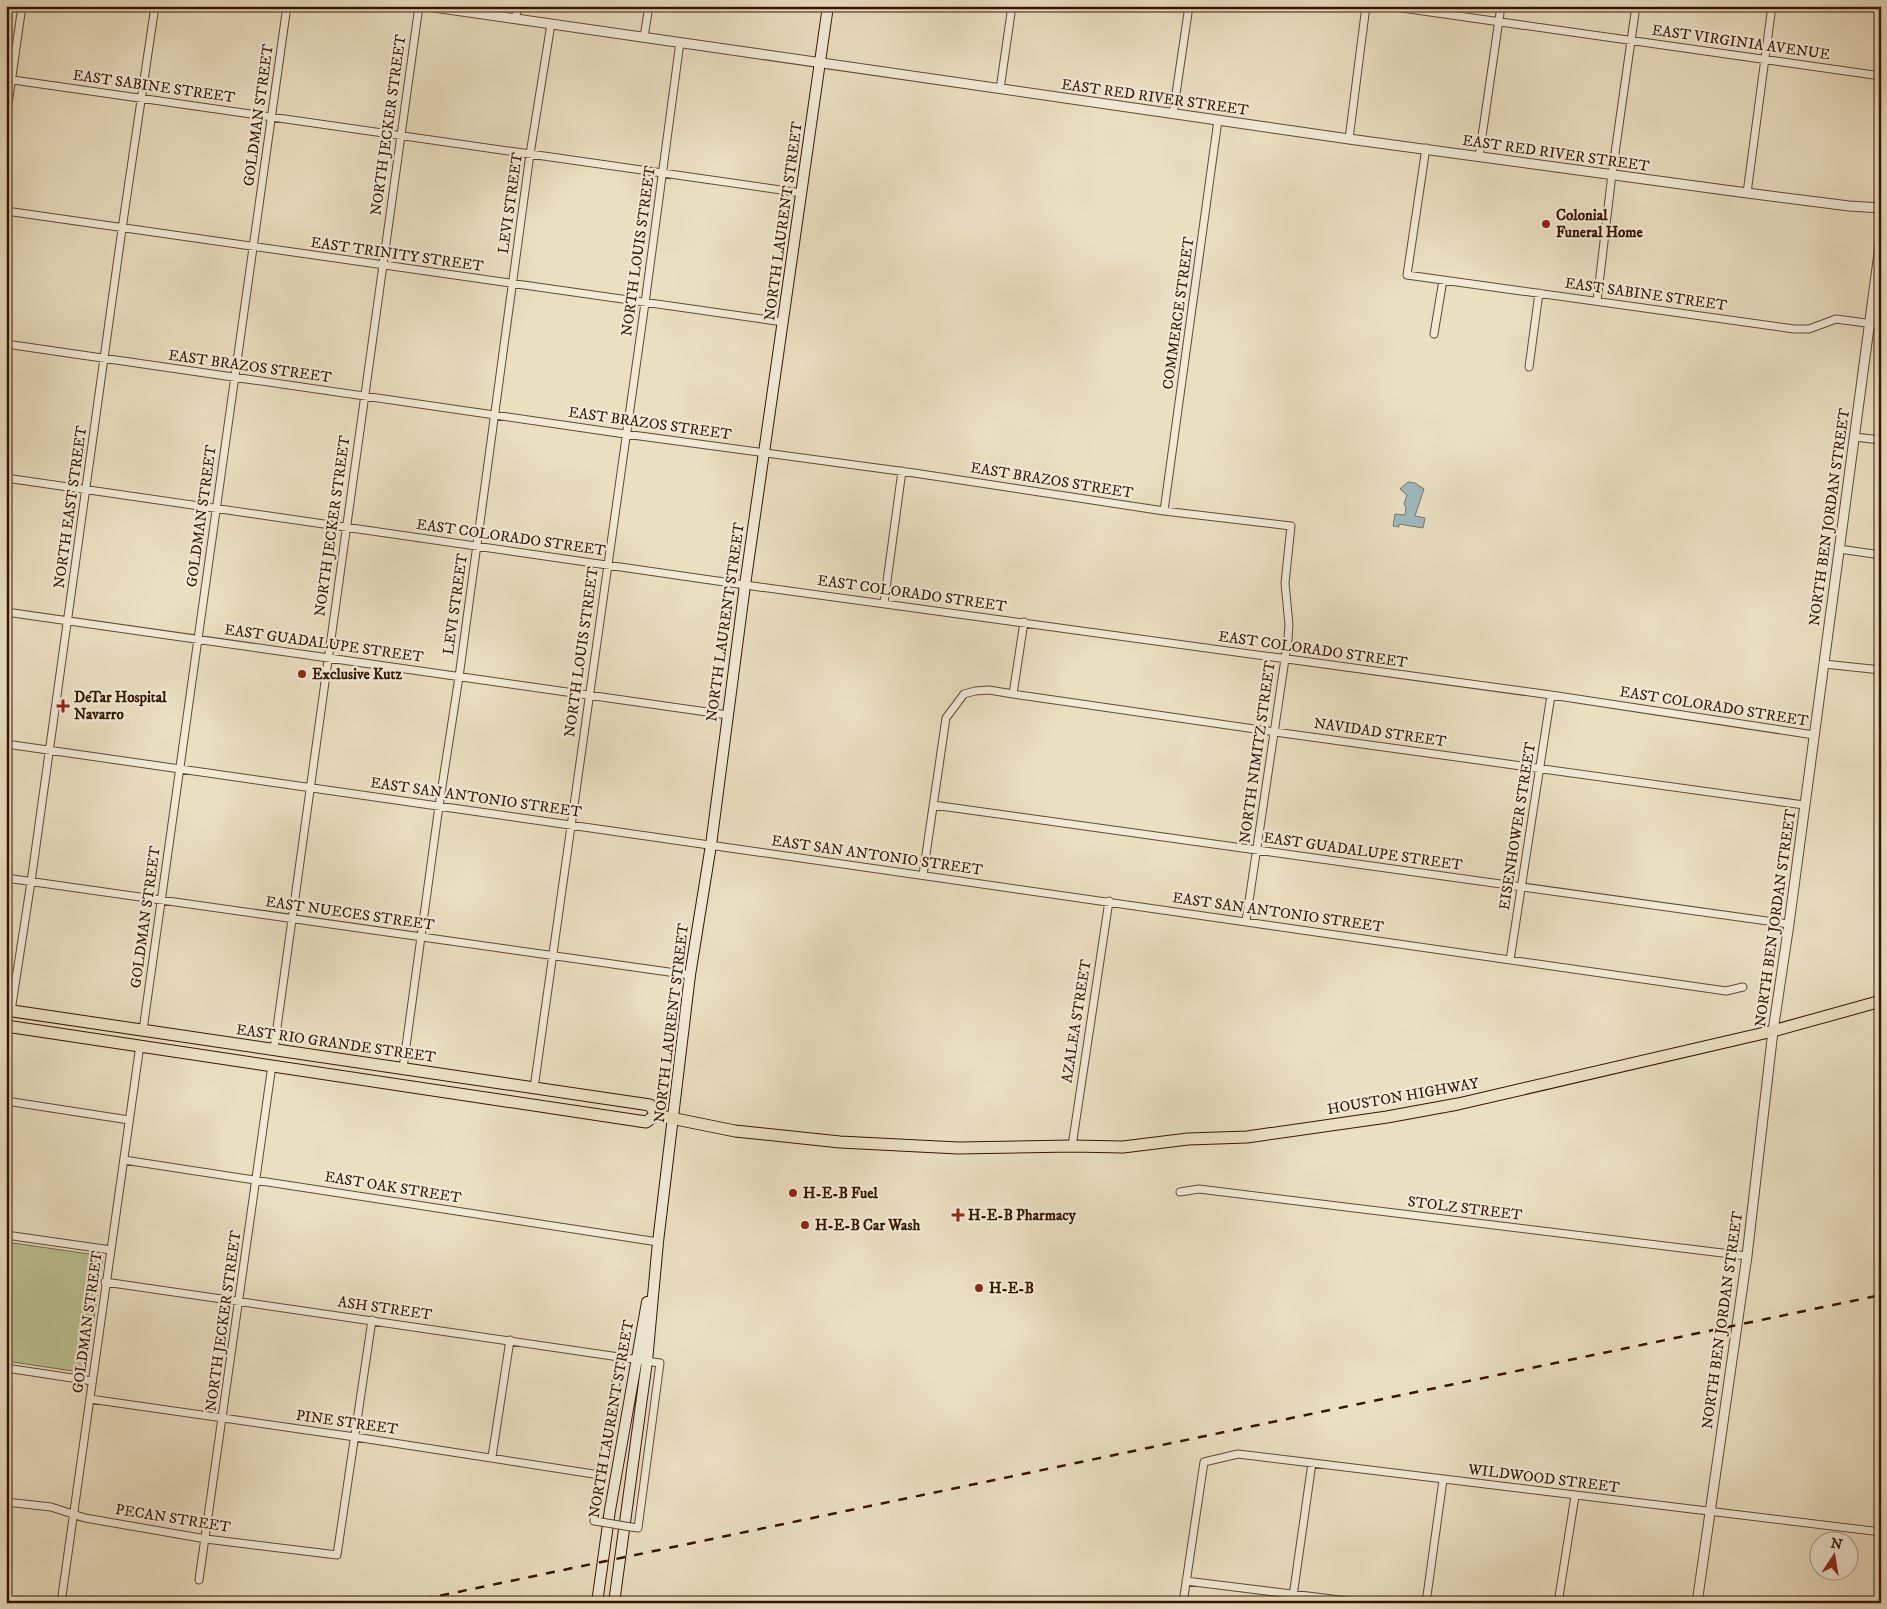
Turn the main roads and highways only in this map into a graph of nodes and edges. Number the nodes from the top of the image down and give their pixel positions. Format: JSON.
{"nodes":[{"id":1,"x":828,"y":6,"type":"edge"},
{"id":2,"x":1881,"y":1001,"type":"edge"},
{"id":3,"x":8,"y":1010,"type":"edge"},
{"id":4,"x":7,"y":1026,"type":"edge"},
{"id":5,"x":143,"y":1030,"type":"junction"},
{"id":6,"x":178,"y":1035,"type":"junction"},
{"id":7,"x":103,"y":1040,"type":"junction"},
{"id":8,"x":140,"y":1045,"type":"junction"},
{"id":9,"x":656,"y":1115,"type":"junction"},
{"id":10,"x":673,"y":1118,"type":"junction"},
{"id":11,"x":920,"y":1147,"type":"joint"},
{"id":12,"x":658,"y":1242,"type":"junction"},
{"id":13,"x":597,"y":1603,"type":"edge"},
{"id":14,"x":614,"y":1603,"type":"edge"}],
"edges":[{"from":1,"to":10,"type":"main road","name":"NORTH LAURENT STREET"},
{"from":2,"to":11,"type":"main road","name":"HOUSTON HIGHWAY"},
{"from":3,"to":5,"type":"main road","name":"EAST RIO GRANDE STREET"},
{"from":4,"to":7,"type":"main road","name":"EAST RIO GRANDE STREET"},
{"from":5,"to":6,"type":"main road","name":"EAST RIO GRANDE STREET"},
{"from":5,"to":7,"type":"main road"},
{"from":6,"to":8,"type":"main road"},
{"from":6,"to":9,"type":"main road","name":"EAST RIO GRANDE STREET"},
{"from":7,"to":8,"type":"main road","name":"EAST RIO GRANDE STREET"},
{"from":8,"to":9,"type":"main road","name":"EAST RIO GRANDE STREET"},
{"from":9,"to":10,"type":"main road","name":"EAST RIO GRANDE STREET"},
{"from":10,"to":11,"type":"main road","name":"EAST RIO GRANDE STREET"},
{"from":10,"to":12,"type":"main road","name":"NORTH LAURENT STREET"},
{"from":12,"to":13,"type":"main road","name":"NORTH LAURENT STREET"},
{"from":12,"to":14,"type":"main road","name":"NORTH LAURENT STREET"}]}
